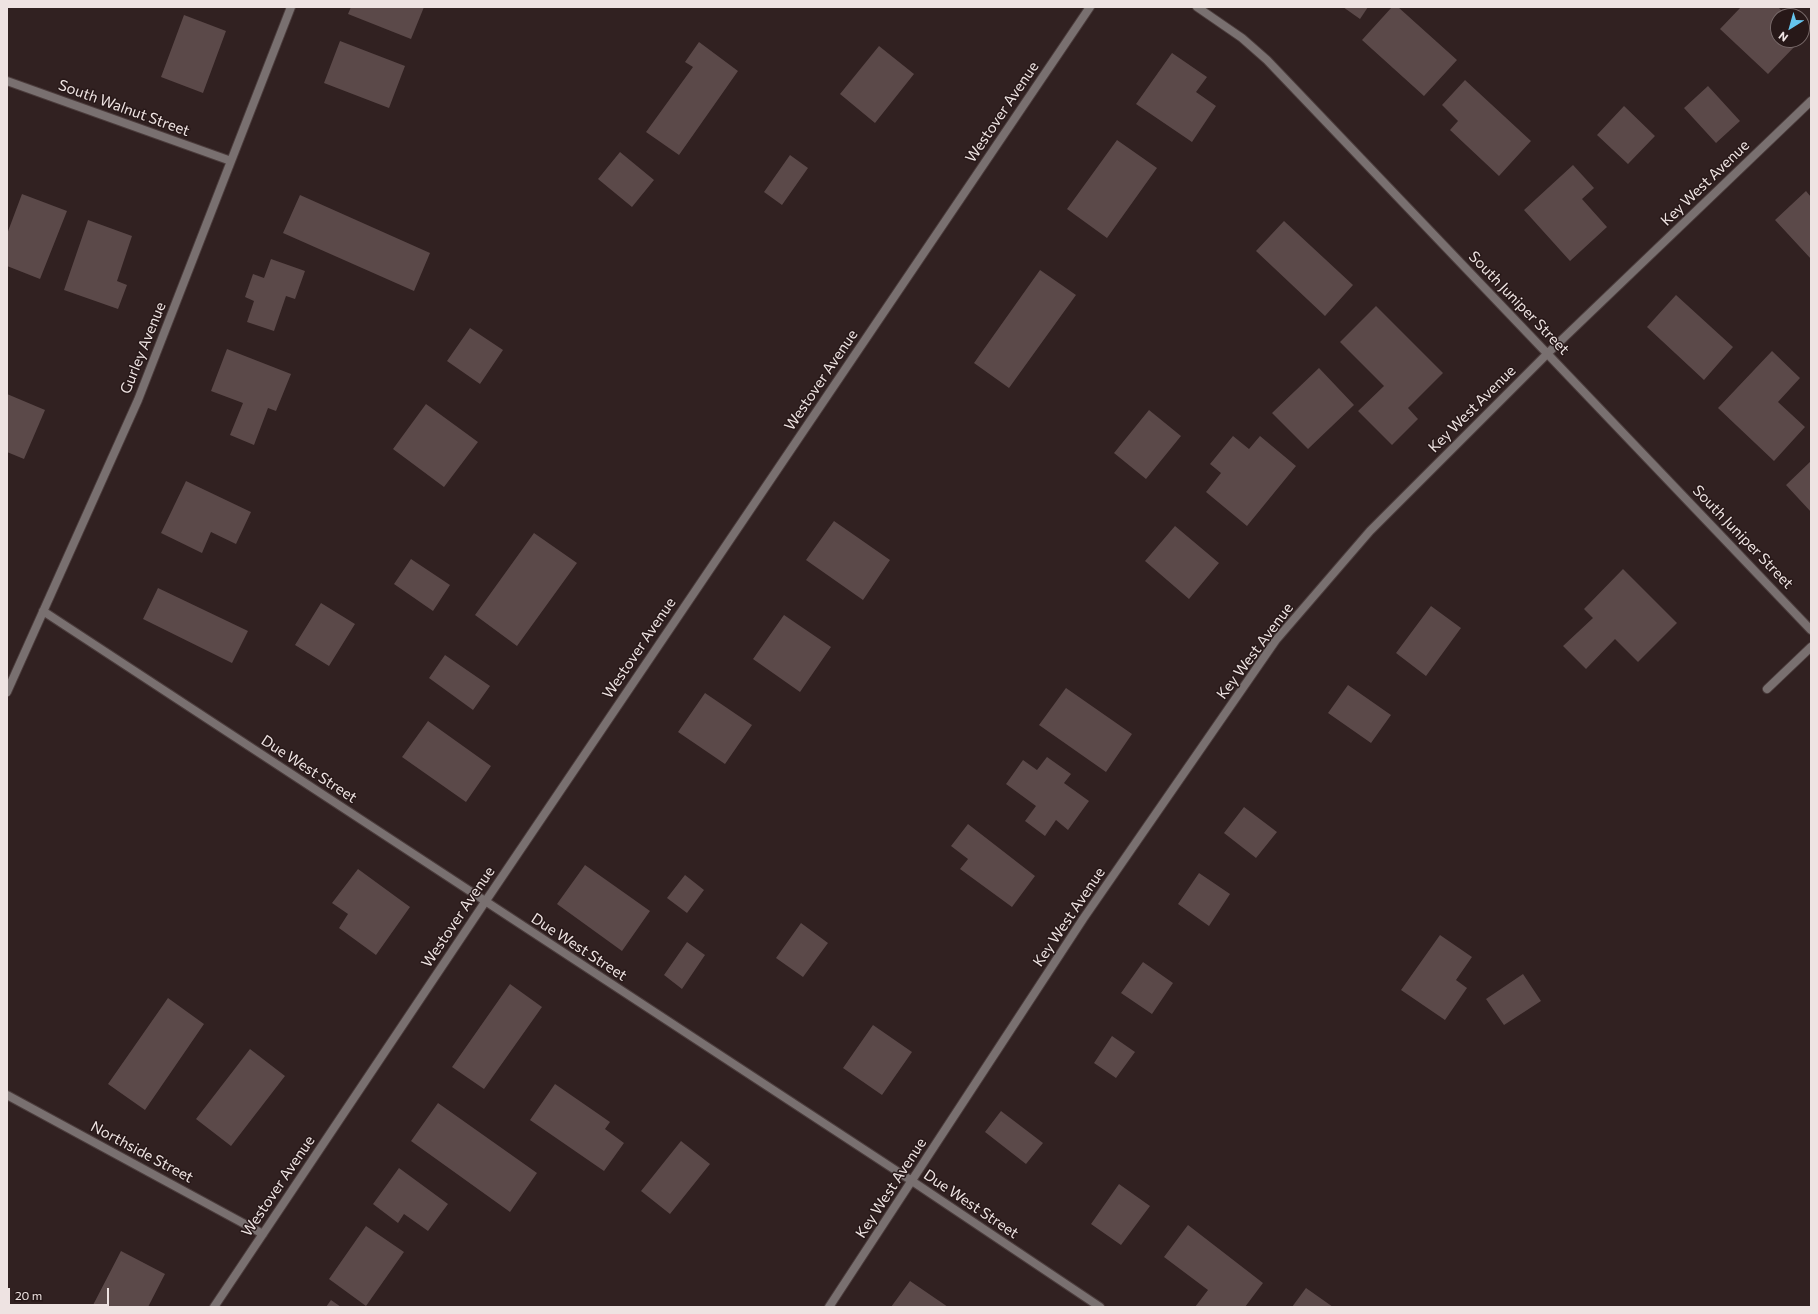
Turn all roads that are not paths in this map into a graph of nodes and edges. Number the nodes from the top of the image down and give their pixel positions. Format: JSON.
{"nodes":[{"id":1,"x":291,"y":7,"type":"edge"},
{"id":2,"x":1090,"y":7,"type":"edge"},
{"id":3,"x":1197,"y":7,"type":"edge"},
{"id":4,"x":7,"y":81,"type":"edge"},
{"id":5,"x":1811,"y":101,"type":"edge"},
{"id":6,"x":231,"y":161,"type":"junction"},
{"id":7,"x":1548,"y":353,"type":"junction"},
{"id":8,"x":43,"y":611,"type":"junction"},
{"id":9,"x":1811,"y":630,"type":"edge"},
{"id":10,"x":1811,"y":647,"type":"edge"},
{"id":11,"x":1767,"y":689,"type":"dead end"},
{"id":12,"x":7,"y":692,"type":"edge"},
{"id":13,"x":485,"y":902,"type":"junction"},
{"id":14,"x":7,"y":1095,"type":"edge"},
{"id":15,"x":912,"y":1181,"type":"junction"},
{"id":16,"x":263,"y":1234,"type":"junction"},
{"id":17,"x":214,"y":1307,"type":"edge"},
{"id":18,"x":829,"y":1307,"type":"edge"},
{"id":19,"x":1100,"y":1307,"type":"edge"}],
"edges":[{"from":1,"to":6,"type":"street","name":"Gurley Avenue"},
{"from":2,"to":13,"type":"street","name":"Westover Avenue"},
{"from":3,"to":7,"type":"street","name":"South Juniper Street"},
{"from":4,"to":6,"type":"street","name":"South Walnut Street"},
{"from":5,"to":7,"type":"street","name":"Key West Avenue"},
{"from":6,"to":8,"type":"street","name":"Gurley Avenue"},
{"from":7,"to":9,"type":"street","name":"South Juniper Street"},
{"from":7,"to":15,"type":"street","name":"Key West Avenue"},
{"from":8,"to":12,"type":"street","name":"Gurley Avenue"},
{"from":8,"to":13,"type":"street","name":"Due West Street"},
{"from":10,"to":11,"type":"street"},
{"from":13,"to":15,"type":"street","name":"Due West Street"},
{"from":13,"to":16,"type":"street","name":"Westover Avenue"},
{"from":14,"to":16,"type":"street","name":"Northside Street"},
{"from":15,"to":18,"type":"street","name":"Key West Avenue"},
{"from":15,"to":19,"type":"street","name":"Due West Street"},
{"from":16,"to":17,"type":"street","name":"Westover Avenue"}]}
